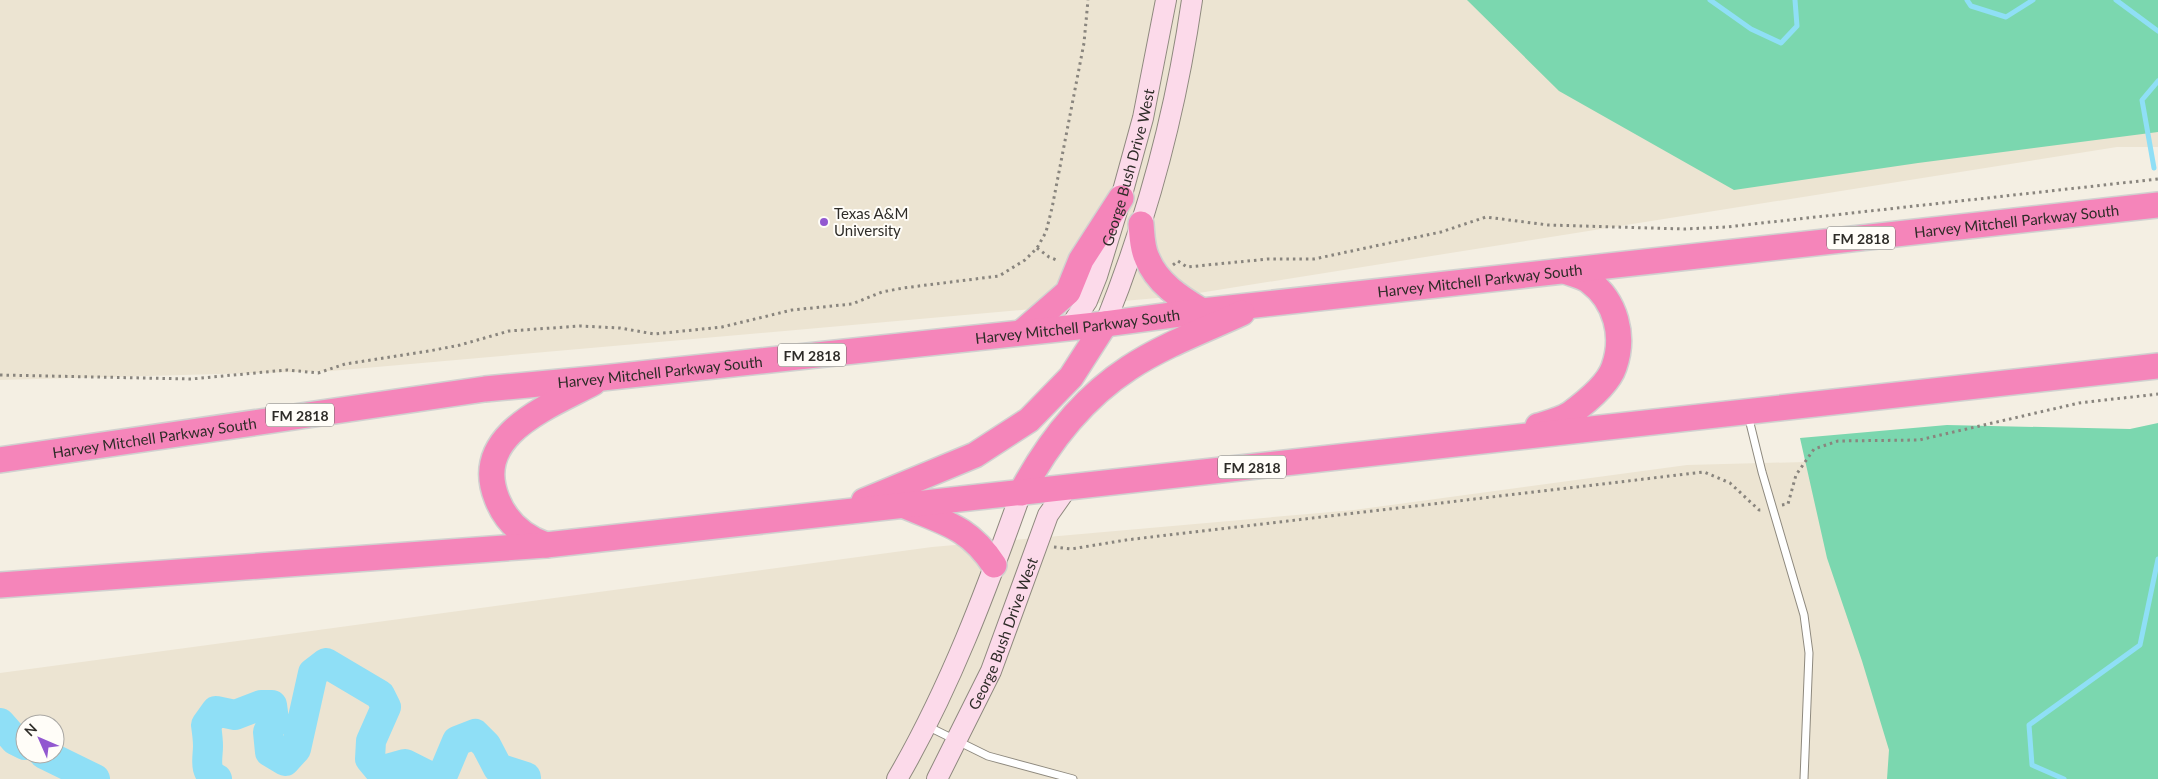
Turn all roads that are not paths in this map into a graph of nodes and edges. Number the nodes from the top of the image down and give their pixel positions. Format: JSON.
{"nodes":[{"id":1,"x":1166,"y":0,"type":"edge"},
{"id":2,"x":1192,"y":0,"type":"edge"},
{"id":3,"x":1121,"y":198,"type":"junction"},
{"id":4,"x":2158,"y":205,"type":"edge"},
{"id":5,"x":1141,"y":224,"type":"junction"},
{"id":6,"x":1565,"y":271,"type":"junction"},
{"id":7,"x":1263,"y":304,"type":"junction"},
{"id":8,"x":1202,"y":311,"type":"junction"},
{"id":9,"x":1105,"y":324,"type":"junction"},
{"id":10,"x":1070,"y":327,"type":"junction"},
{"id":11,"x":1022,"y":332,"type":"junction"},
{"id":12,"x":2158,"y":366,"type":"edge"},
{"id":13,"x":602,"y":378,"type":"junction"},
{"id":14,"x":1747,"y":412,"type":"junction"},
{"id":15,"x":1506,"y":438,"type":"junction"},
{"id":16,"x":0,"y":460,"type":"edge"},
{"id":17,"x":1067,"y":488,"type":"junction"},
{"id":18,"x":1021,"y":492,"type":"junction"},
{"id":19,"x":903,"y":505,"type":"junction"},
{"id":20,"x":836,"y":513,"type":"junction"},
{"id":21,"x":546,"y":545,"type":"junction"},
{"id":22,"x":994,"y":565,"type":"junction"},
{"id":23,"x":0,"y":585,"type":"edge"},
{"id":24,"x":927,"y":726,"type":"junction"},
{"id":25,"x":958,"y":741,"type":"junction"},
{"id":26,"x":898,"y":779,"type":"edge"},
{"id":27,"x":937,"y":779,"type":"edge"},
{"id":28,"x":1073,"y":779,"type":"edge"},
{"id":29,"x":1804,"y":779,"type":"edge"}],
"edges":[{"from":1,"to":3,"type":"main road","name":"George Bush Drive West"},
{"from":2,"to":5,"type":"main road","name":"George Bush Drive West"},
{"from":3,"to":10,"type":"main road","name":"George Bush Drive West"},
{"from":3,"to":11,"type":"highway"},
{"from":4,"to":6,"type":"highway","name":"Harvey Mitchell Parkway South","number":"FM 2818"},
{"from":5,"to":8,"type":"highway"},
{"from":5,"to":9,"type":"main road","name":"George Bush Drive West"},
{"from":6,"to":7,"type":"highway","name":"Harvey Mitchell Parkway South","number":"FM 2818"},
{"from":6,"to":15,"type":"highway"},
{"from":7,"to":8,"type":"highway","name":"Harvey Mitchell Parkway South","number":"FM 2818"},
{"from":7,"to":18,"type":"highway"},
{"from":8,"to":9,"type":"highway","name":"Harvey Mitchell Parkway South","number":"FM 2818"},
{"from":9,"to":10,"type":"highway","name":"Harvey Mitchell Parkway South","number":"FM 2818"},
{"from":9,"to":20,"type":"highway"},
{"from":10,"to":11,"type":"highway","name":"Harvey Mitchell Parkway South","number":"FM 2818"},
{"from":11,"to":13,"type":"highway","name":"Harvey Mitchell Parkway South","number":"FM 2818"},
{"from":12,"to":14,"type":"highway","number":"FM 2818"},
{"from":13,"to":16,"type":"highway","name":"Harvey Mitchell Parkway South","number":"FM 2818"},
{"from":13,"to":21,"type":"highway"},
{"from":14,"to":15,"type":"highway","number":"FM 2818"},
{"from":14,"to":29,"type":"lane"},
{"from":15,"to":17,"type":"highway","number":"FM 2818"},
{"from":17,"to":18,"type":"highway","number":"FM 2818"},
{"from":17,"to":25,"type":"main road","name":"George Bush Drive West"},
{"from":18,"to":19,"type":"highway","number":"FM 2818"},
{"from":18,"to":22,"type":"main road","name":"George Bush Drive West"},
{"from":19,"to":20,"type":"highway","number":"FM 2818"},
{"from":19,"to":22,"type":"highway"},
{"from":20,"to":21,"type":"highway","number":"FM 2818"},
{"from":21,"to":23,"type":"highway","number":"FM 2818"},
{"from":22,"to":24,"type":"main road","name":"George Bush Drive West"},
{"from":24,"to":25,"type":"lane"},
{"from":24,"to":26,"type":"main road","name":"George Bush Drive West"},
{"from":25,"to":27,"type":"main road","name":"George Bush Drive West"},
{"from":25,"to":28,"type":"lane"}]}
